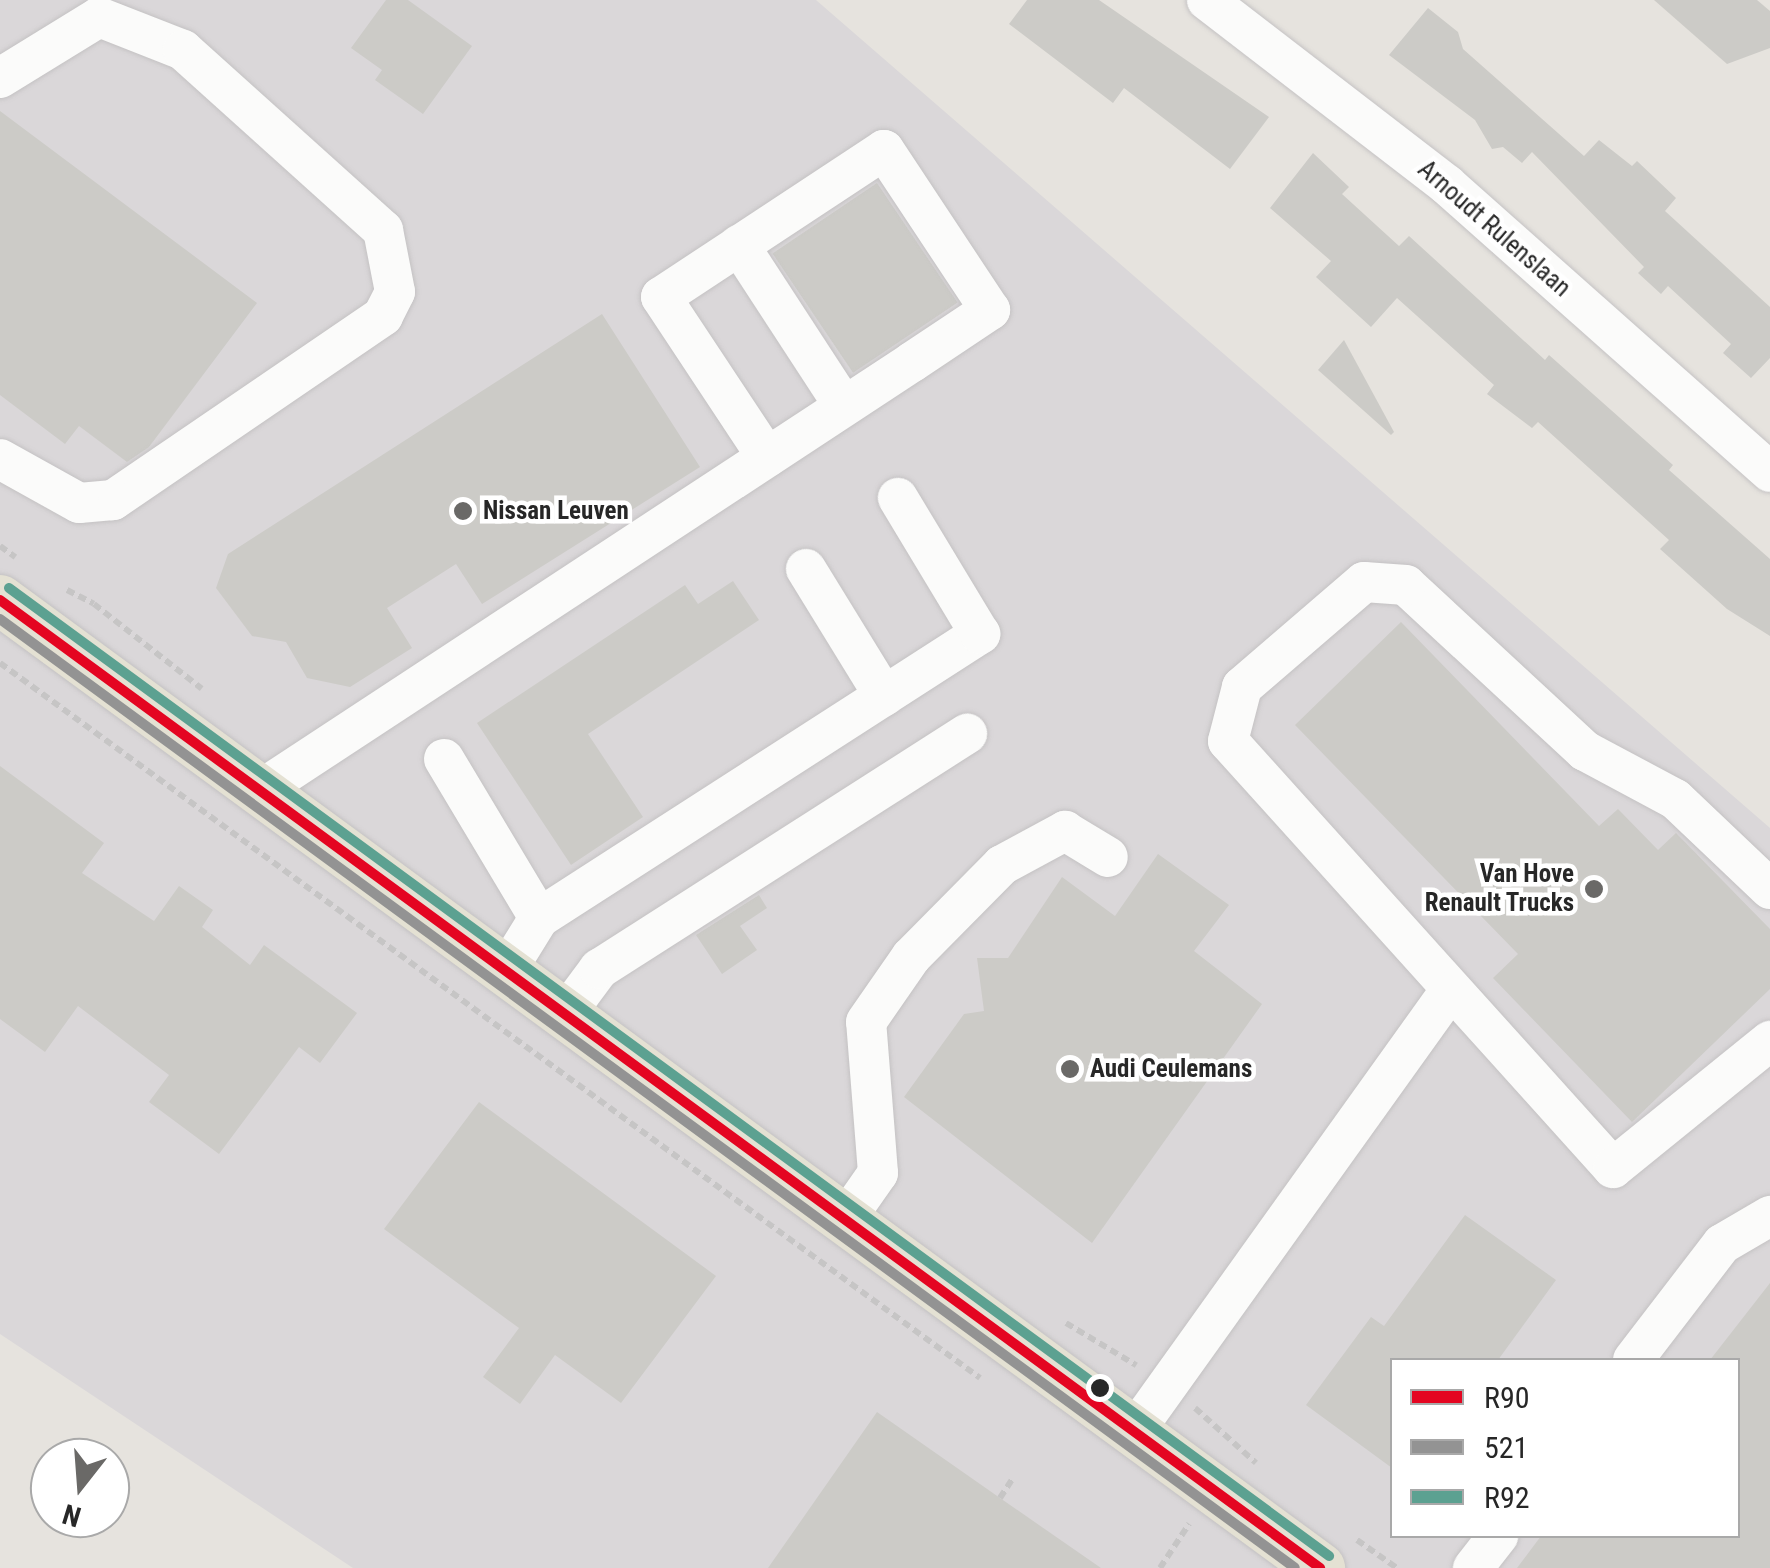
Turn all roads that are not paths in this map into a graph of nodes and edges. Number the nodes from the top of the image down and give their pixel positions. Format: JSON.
{"nodes":[{"id":1,"x":1207,"y":0,"type":"edge"},
{"id":2,"x":0,"y":78,"type":"edge"},
{"id":3,"x":739,"y":245,"type":"junction"},
{"id":4,"x":844,"y":406,"type":"junction"},
{"id":5,"x":767,"y":457,"type":"junction"},
{"id":6,"x":0,"y":458,"type":"edge"},
{"id":7,"x":1770,"y":472,"type":"edge"},
{"id":8,"x":898,"y":498,"type":"dead end"},
{"id":9,"x":806,"y":569,"type":"dead end"},
{"id":10,"x":4,"y":610,"type":"edge"},
{"id":11,"x":884,"y":696,"type":"junction"},
{"id":12,"x":968,"y":734,"type":"dead end"},
{"id":13,"x":444,"y":759,"type":"dead end"},
{"id":14,"x":262,"y":789,"type":"junction"},
{"id":15,"x":1108,"y":858,"type":"dead end"},
{"id":16,"x":1770,"y":889,"type":"edge"},
{"id":17,"x":539,"y":918,"type":"junction"},
{"id":18,"x":506,"y":973,"type":"junction"},
{"id":19,"x":1449,"y":992,"type":"junction"},
{"id":20,"x":564,"y":1016,"type":"junction"},
{"id":21,"x":1770,"y":1041,"type":"edge"},
{"id":22,"x":1770,"y":1216,"type":"edge"},
{"id":23,"x":843,"y":1222,"type":"junction"},
{"id":24,"x":1635,"y":1358,"type":"edge"},
{"id":25,"x":1134,"y":1432,"type":"junction"},
{"id":26,"x":1496,"y":1538,"type":"edge"},
{"id":27,"x":1293,"y":1559,"type":"edge"},
{"id":28,"x":1473,"y":1568,"type":"edge"}],
"edges":[{"from":1,"to":7,"type":"street","name":"Arnoudt Rulenslaan"},
{"from":2,"to":6,"type":"street"},
{"from":3,"to":4,"type":"street"},
{"from":3,"to":4,"type":"street"},
{"from":3,"to":5,"type":"street"},
{"from":4,"to":5,"type":"street"},
{"from":5,"to":14,"type":"street"},
{"from":8,"to":11,"type":"street"},
{"from":9,"to":11,"type":"street"},
{"from":10,"to":14,"type":"main road"},
{"from":11,"to":17,"type":"street"},
{"from":12,"to":20,"type":"street"},
{"from":13,"to":17,"type":"street"},
{"from":14,"to":18,"type":"main road"},
{"from":15,"to":23,"type":"street"},
{"from":16,"to":19,"type":"street"},
{"from":17,"to":18,"type":"street"},
{"from":18,"to":20,"type":"main road"},
{"from":19,"to":21,"type":"street"},
{"from":19,"to":25,"type":"street"},
{"from":20,"to":23,"type":"main road"},
{"from":22,"to":24,"type":"street"},
{"from":23,"to":25,"type":"main road"},
{"from":25,"to":27,"type":"main road"},
{"from":26,"to":28,"type":"street"}]}
